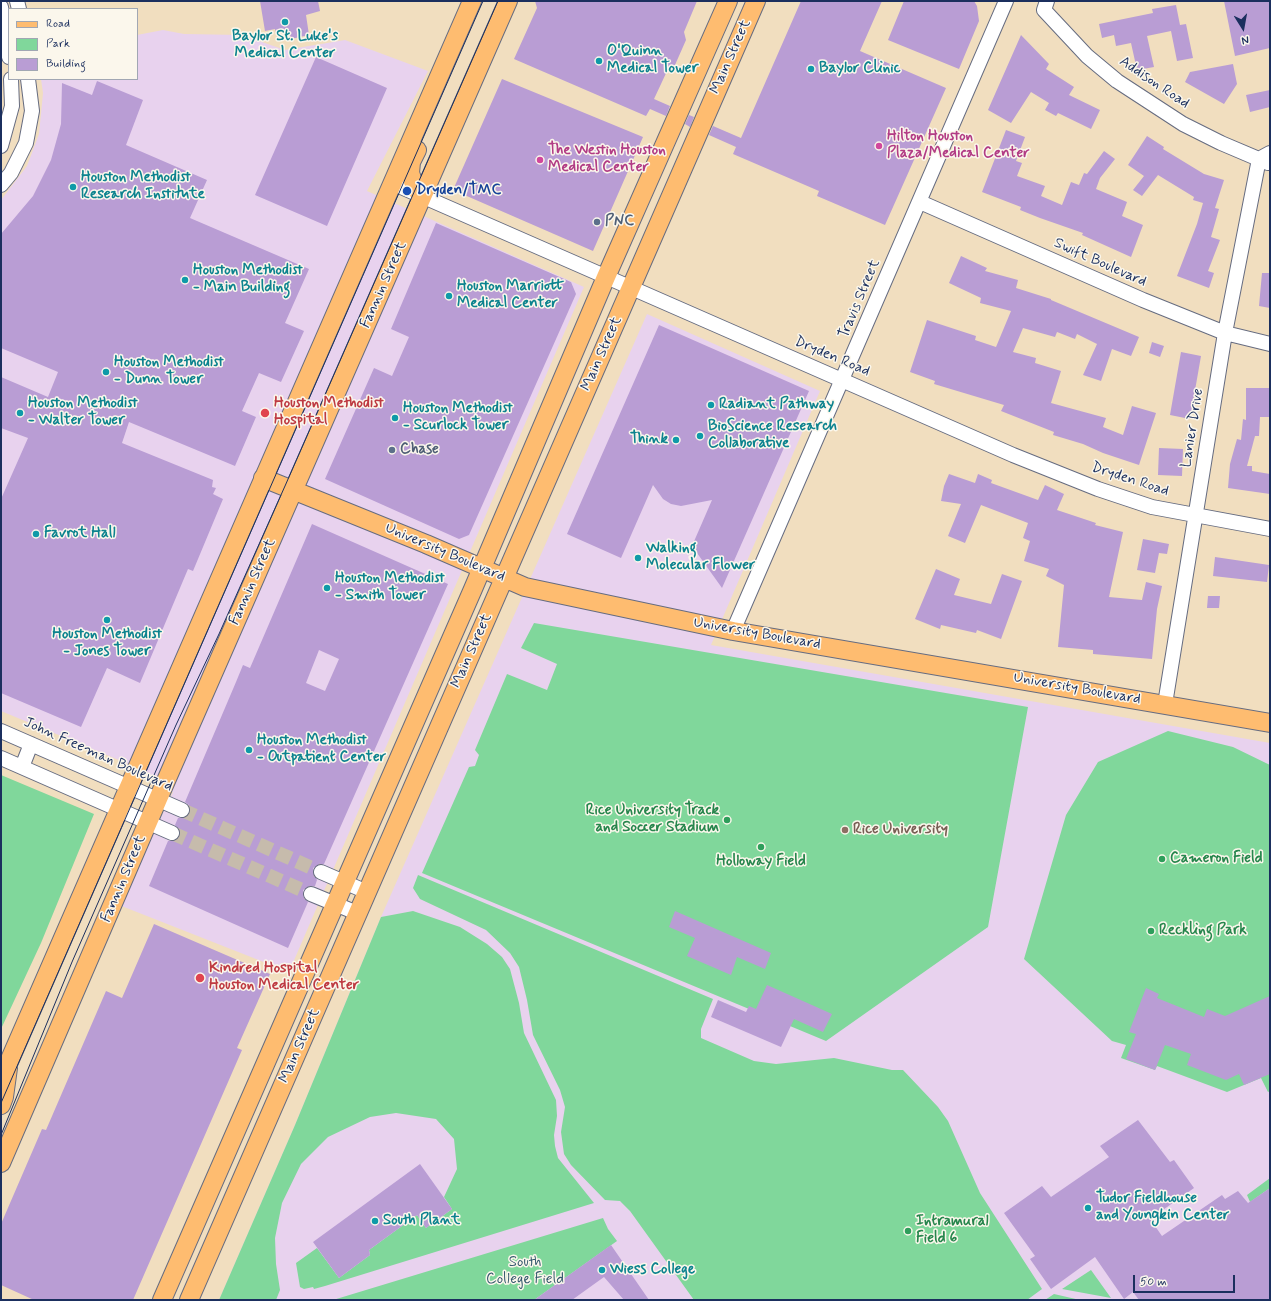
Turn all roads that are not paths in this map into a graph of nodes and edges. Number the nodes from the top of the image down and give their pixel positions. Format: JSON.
{"nodes":[{"id":1,"x":472,"y":1,"type":"edge"},
{"id":2,"x":500,"y":1,"type":"edge"},
{"id":3,"x":508,"y":1,"type":"edge"},
{"id":4,"x":728,"y":1,"type":"edge"},
{"id":5,"x":756,"y":1,"type":"edge"},
{"id":6,"x":1006,"y":1,"type":"edge"},
{"id":7,"x":1046,"y":1,"type":"edge"},
{"id":8,"x":1,"y":7,"type":"edge"},
{"id":9,"x":494,"y":33,"type":"junction"},
{"id":10,"x":8,"y":51,"type":"edge"},
{"id":11,"x":442,"y":70,"type":"junction"},
{"id":12,"x":11,"y":80,"type":"edge"},
{"id":13,"x":28,"y":80,"type":"edge"},
{"id":14,"x":1,"y":146,"type":"edge"},
{"id":15,"x":1266,"y":158,"type":"edge"},
{"id":16,"x":392,"y":184,"type":"junction"},
{"id":17,"x":1,"y":185,"type":"edge"},
{"id":18,"x":422,"y":197,"type":"junction"},
{"id":19,"x":920,"y":202,"type":"junction"},
{"id":20,"x":606,"y":277,"type":"junction"},
{"id":21,"x":631,"y":287,"type":"junction"},
{"id":22,"x":1225,"y":333,"type":"junction"},
{"id":23,"x":1270,"y":344,"type":"edge"},
{"id":24,"x":843,"y":380,"type":"junction"},
{"id":25,"x":263,"y":478,"type":"junction"},
{"id":26,"x":294,"y":489,"type":"junction"},
{"id":27,"x":1196,"y":517,"type":"junction"},
{"id":28,"x":1270,"y":530,"type":"edge"},
{"id":29,"x":482,"y":568,"type":"junction"},
{"id":30,"x":504,"y":578,"type":"junction"},
{"id":31,"x":733,"y":631,"type":"junction"},
{"id":32,"x":1165,"y":704,"type":"junction"},
{"id":33,"x":1270,"y":723,"type":"edge"},
{"id":34,"x":1,"y":731,"type":"edge"},
{"id":35,"x":31,"y":744,"type":"junction"},
{"id":36,"x":1,"y":758,"type":"edge"},
{"id":37,"x":22,"y":767,"type":"junction"},
{"id":38,"x":130,"y":787,"type":"junction"},
{"id":39,"x":158,"y":799,"type":"junction"},
{"id":40,"x":120,"y":810,"type":"junction"},
{"id":41,"x":182,"y":810,"type":"tunnel mouth"},
{"id":42,"x":148,"y":822,"type":"junction"},
{"id":43,"x":172,"y":833,"type":"tunnel mouth"},
{"id":44,"x":321,"y":872,"type":"tunnel mouth"},
{"id":45,"x":345,"y":881,"type":"junction"},
{"id":46,"x":367,"y":892,"type":"junction"},
{"id":47,"x":311,"y":894,"type":"tunnel mouth"},
{"id":48,"x":335,"y":904,"type":"junction"},
{"id":49,"x":357,"y":914,"type":"junction"},
{"id":50,"x":9,"y":1062,"type":"junction"},
{"id":51,"x":1,"y":1080,"type":"edge"},
{"id":52,"x":1,"y":1104,"type":"edge"},
{"id":53,"x":1,"y":1163,"type":"edge"},
{"id":54,"x":162,"y":1300,"type":"edge"},
{"id":55,"x":189,"y":1300,"type":"edge"}],
"edges":[{"from":1,"to":11,"type":"main road","name":"Fannin Street"},
{"from":2,"to":9,"type":"main road"},
{"from":3,"to":9,"type":"main road","name":"Fannin Street"},
{"from":4,"to":20,"type":"main road","name":"Main Street"},
{"from":5,"to":21,"type":"main road","name":"Main Street"},
{"from":6,"to":19,"type":"street","name":"Travis Street"},
{"from":7,"to":15,"type":"street","name":"Addison Road"},
{"from":8,"to":10,"type":"street"},
{"from":9,"to":18,"type":"main road","name":"Fannin Street"},
{"from":11,"to":16,"type":"main road","name":"Fannin Street"},
{"from":11,"to":18,"type":"main road"},
{"from":12,"to":14,"type":"street"},
{"from":13,"to":17,"type":"street"},
{"from":15,"to":22,"type":"street","name":"Lanier Drive"},
{"from":16,"to":18,"type":"street","name":"Dryden Road"},
{"from":16,"to":25,"type":"main road","name":"Fannin Street"},
{"from":18,"to":20,"type":"street","name":"Dryden Road"},
{"from":18,"to":26,"type":"main road","name":"Fannin Street"},
{"from":19,"to":22,"type":"street","name":"Swift Boulevard"},
{"from":19,"to":24,"type":"street","name":"Travis Street"},
{"from":20,"to":21,"type":"street","name":"Dryden Road"},
{"from":20,"to":29,"type":"main road","name":"Main Street"},
{"from":21,"to":24,"type":"street","name":"Dryden Road"},
{"from":21,"to":30,"type":"main road","name":"Main Street"},
{"from":22,"to":23,"type":"street","name":"Swift Boulevard"},
{"from":22,"to":27,"type":"street","name":"Lanier Drive"},
{"from":24,"to":27,"type":"street","name":"Dryden Road"},
{"from":24,"to":31,"type":"street","name":"Travis Street"},
{"from":25,"to":26,"type":"main road","name":"University Boulevard"},
{"from":25,"to":38,"type":"main road","name":"Fannin Street"},
{"from":26,"to":29,"type":"main road","name":"University Boulevard"},
{"from":26,"to":39,"type":"main road","name":"Fannin Street"},
{"from":27,"to":28,"type":"street","name":"Dryden Road"},
{"from":27,"to":32,"type":"street","name":"Lanier Drive"},
{"from":29,"to":30,"type":"main road","name":"University Boulevard"},
{"from":29,"to":45,"type":"main road","name":"Main Street"},
{"from":30,"to":31,"type":"main road","name":"University Boulevard"},
{"from":30,"to":46,"type":"main road","name":"Main Street"},
{"from":31,"to":32,"type":"main road","name":"University Boulevard"},
{"from":32,"to":33,"type":"main road","name":"University Boulevard"},
{"from":34,"to":35,"type":"street","name":"John Freeman Boulevard"},
{"from":35,"to":37,"type":"street"},
{"from":35,"to":38,"type":"street","name":"John Freeman Boulevard"},
{"from":36,"to":37,"type":"street"},
{"from":37,"to":40,"type":"street"},
{"from":38,"to":39,"type":"street","name":"John Freeman Boulevard"},
{"from":38,"to":40,"type":"main road","name":"Fannin Street"},
{"from":39,"to":41,"type":"street","name":"John Freeman Boulevard"},
{"from":39,"to":42,"type":"main road","name":"Fannin Street"},
{"from":40,"to":42,"type":"street"},
{"from":40,"to":50,"type":"main road","name":"Fannin Street"},
{"from":42,"to":43,"type":"street"},
{"from":42,"to":53,"type":"main road","name":"Fannin Street"},
{"from":44,"to":45,"type":"street"},
{"from":45,"to":46,"type":"street"},
{"from":45,"to":48,"type":"main road","name":"Main Street"},
{"from":46,"to":49,"type":"main road","name":"Main Street"},
{"from":47,"to":48,"type":"street"},
{"from":48,"to":49,"type":"street"},
{"from":48,"to":54,"type":"main road","name":"Main Street"},
{"from":49,"to":55,"type":"main road","name":"Main Street"},
{"from":50,"to":51,"type":"main road","name":"Fannin Street"},
{"from":50,"to":52,"type":"main road"}]}
